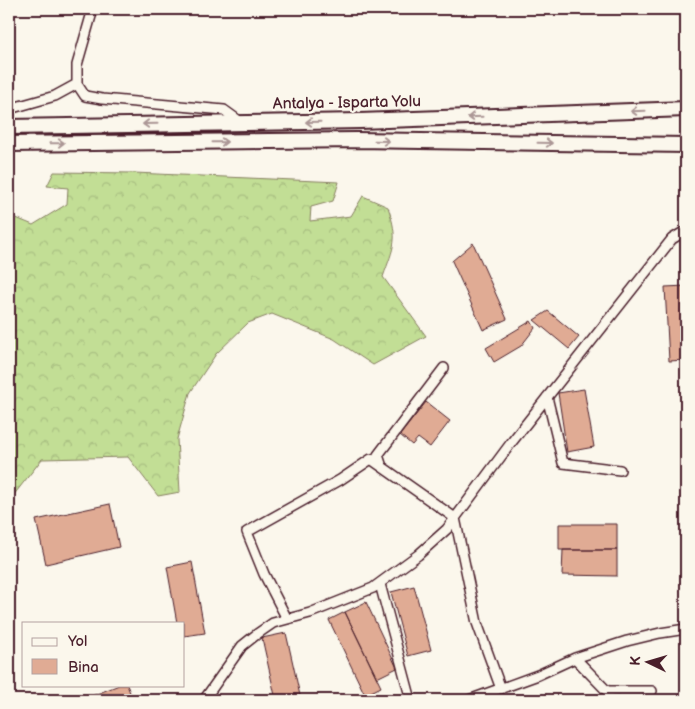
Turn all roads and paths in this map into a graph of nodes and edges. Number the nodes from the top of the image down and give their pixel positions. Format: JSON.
{"nodes":[{"id":1,"x":93,"y":9,"type":"edge"},
{"id":2,"x":77,"y":84,"type":"junction"},
{"id":3,"x":9,"y":109,"type":"edge"},
{"id":4,"x":686,"y":109,"type":"edge"},
{"id":5,"x":242,"y":123,"type":"junction"},
{"id":6,"x":9,"y":127,"type":"edge"},
{"id":7,"x":9,"y":144,"type":"edge"},
{"id":8,"x":686,"y":145,"type":"edge"},
{"id":9,"x":686,"y":234,"type":"edge"},
{"id":10,"x":444,"y":368,"type":"dead end"},
{"id":11,"x":547,"y":397,"type":"junction"},
{"id":12,"x":382,"y":467,"type":"junction"},
{"id":13,"x":620,"y":470,"type":"dead end"},
{"id":14,"x":455,"y":518,"type":"junction"},
{"id":15,"x":380,"y":584,"type":"junction"},
{"id":16,"x":287,"y":619,"type":"junction"},
{"id":17,"x":686,"y":629,"type":"edge"},
{"id":18,"x":575,"y":658,"type":"junction"},
{"id":19,"x":501,"y":689,"type":"junction"},
{"id":20,"x":652,"y":691,"type":"dead end"},
{"id":21,"x":608,"y":696,"type":"edge"},
{"id":22,"x":204,"y":700,"type":"edge"},
{"id":23,"x":412,"y":700,"type":"edge"},
{"id":24,"x":469,"y":700,"type":"edge"}],
"edges":[{"from":1,"to":2,"type":"street"},
{"from":2,"to":3,"type":"street"},
{"from":2,"to":5,"type":"street"},
{"from":4,"to":5,"type":"highway","name":"Antalya - Isparta Yolu","one_way":true},
{"from":5,"to":6,"type":"highway","name":"Antalya - Isparta Yolu","one_way":true},
{"from":7,"to":8,"type":"highway","one_way":true},
{"from":9,"to":11,"type":"street"},
{"from":10,"to":12,"type":"street"},
{"from":11,"to":13,"type":"street"},
{"from":11,"to":14,"type":"street"},
{"from":12,"to":14,"type":"street"},
{"from":12,"to":16,"type":"street"},
{"from":14,"to":15,"type":"street"},
{"from":14,"to":19,"type":"street"},
{"from":15,"to":16,"type":"street"},
{"from":15,"to":23,"type":"street"},
{"from":16,"to":22,"type":"street"},
{"from":17,"to":18,"type":"street"},
{"from":18,"to":19,"type":"street"},
{"from":18,"to":21,"type":"street"},
{"from":19,"to":24,"type":"street"},
{"from":20,"to":21,"type":"street"}]}
